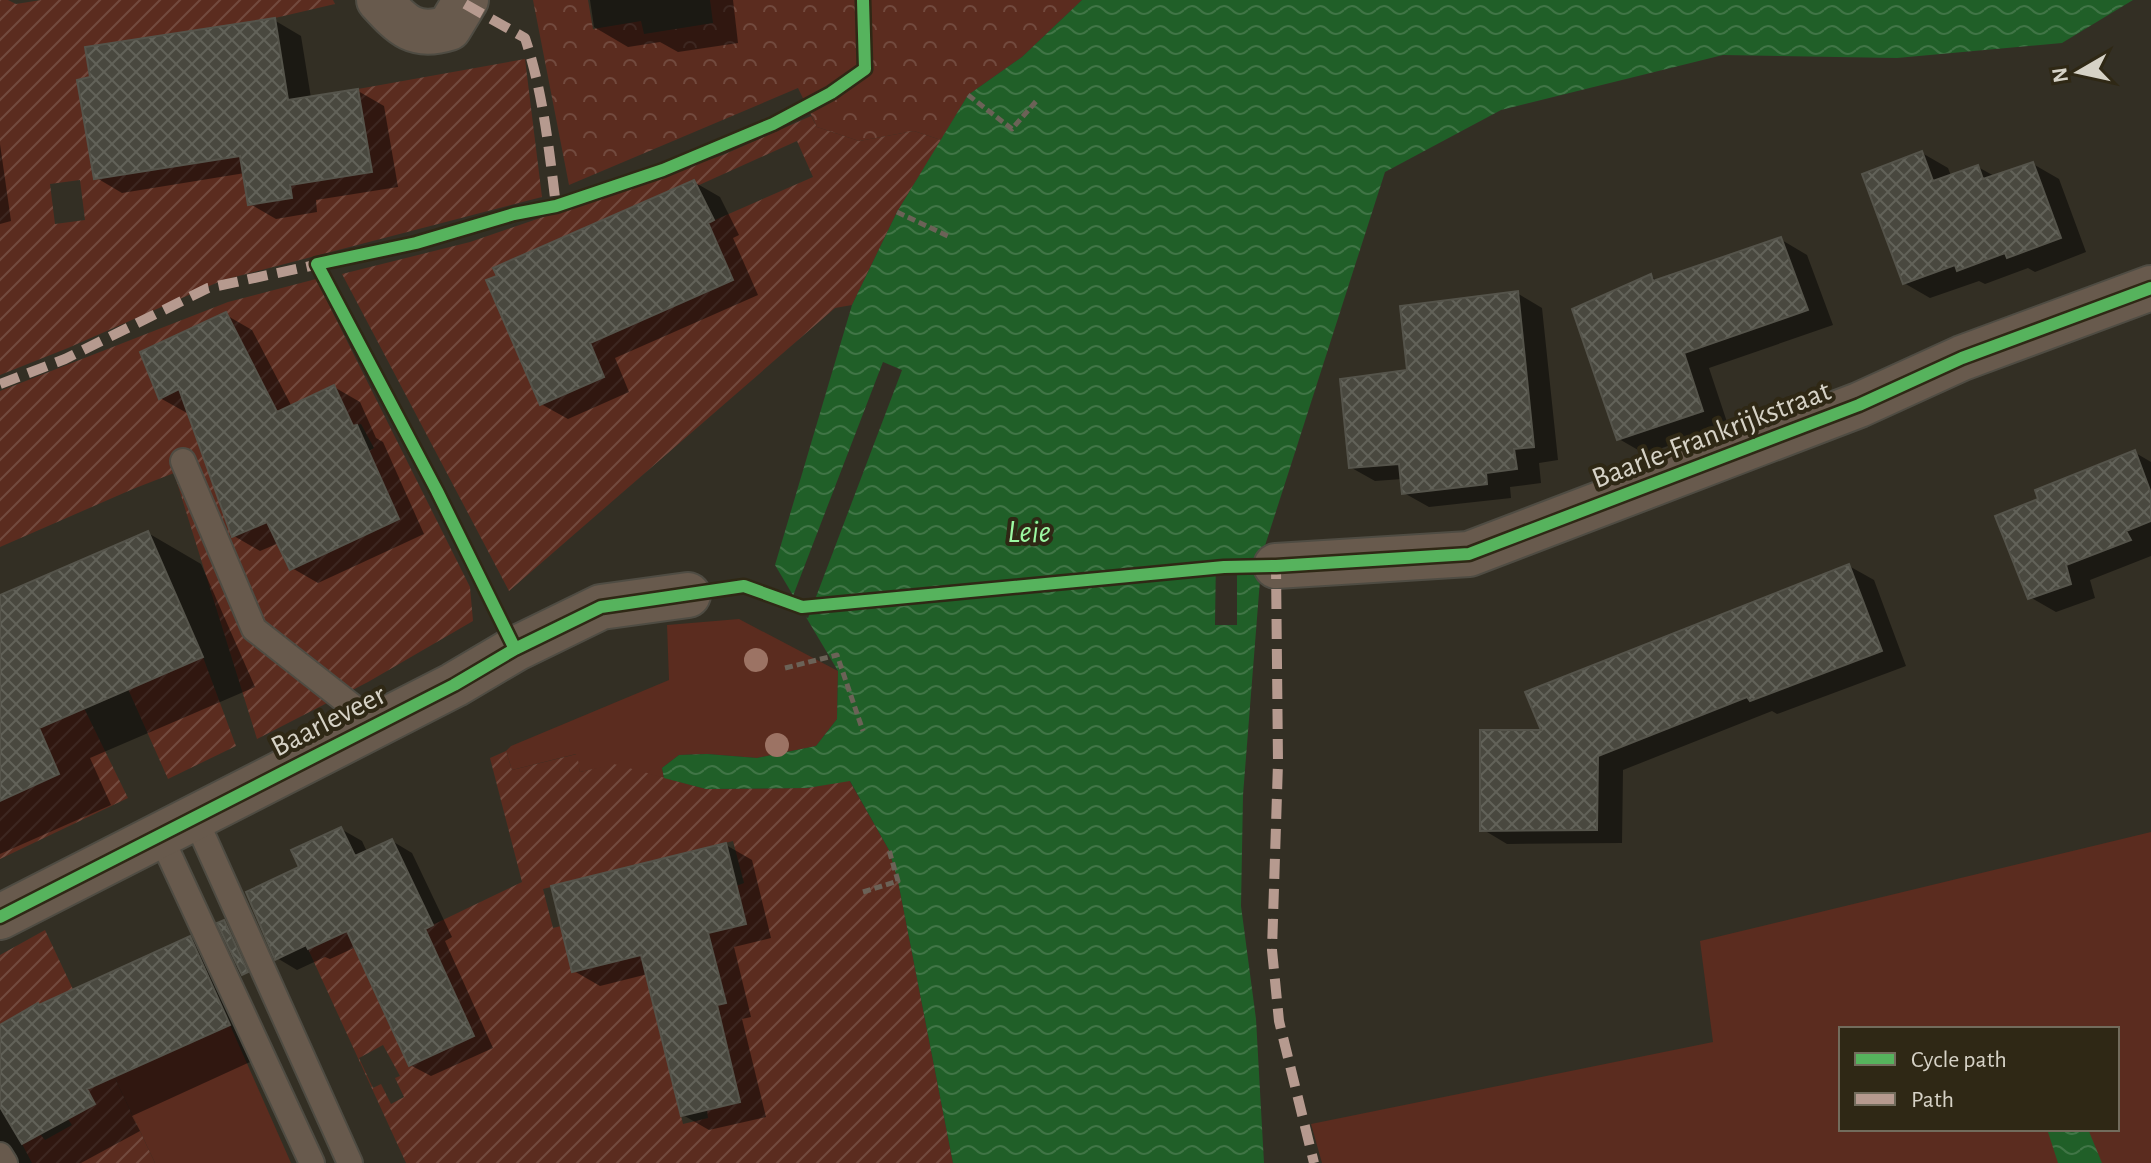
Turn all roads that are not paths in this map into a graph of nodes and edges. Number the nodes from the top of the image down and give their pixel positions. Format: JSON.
{"nodes":[{"id":1,"x":379,"y":0,"type":"edge"},
{"id":2,"x":466,"y":0,"type":"edge"},
{"id":3,"x":2151,"y":288,"type":"edge"},
{"id":4,"x":183,"y":461,"type":"dead end"},
{"id":5,"x":1276,"y":566,"type":"dead end"},
{"id":6,"x":688,"y":595,"type":"dead end"},
{"id":7,"x":375,"y":724,"type":"junction"},
{"id":8,"x":177,"y":826,"type":"junction"},
{"id":9,"x":0,"y":917,"type":"edge"},
{"id":10,"x":0,"y":1155,"type":"edge"},
{"id":11,"x":5,"y":1163,"type":"edge"},
{"id":12,"x":312,"y":1163,"type":"edge"},
{"id":13,"x":350,"y":1163,"type":"edge"}],
"edges":[{"from":1,"to":2,"type":"street"},
{"from":3,"to":5,"type":"street","name":"Baarle-Frankrijkstraat"},
{"from":4,"to":7,"type":"lane"},
{"from":6,"to":7,"type":"street","name":"Baarleveer"},
{"from":7,"to":8,"type":"street","name":"Baarleveer"},
{"from":8,"to":9,"type":"street","name":"Baarleveer"},
{"from":8,"to":12,"type":"lane"},
{"from":8,"to":13,"type":"lane"},
{"from":10,"to":11,"type":"lane"}]}
